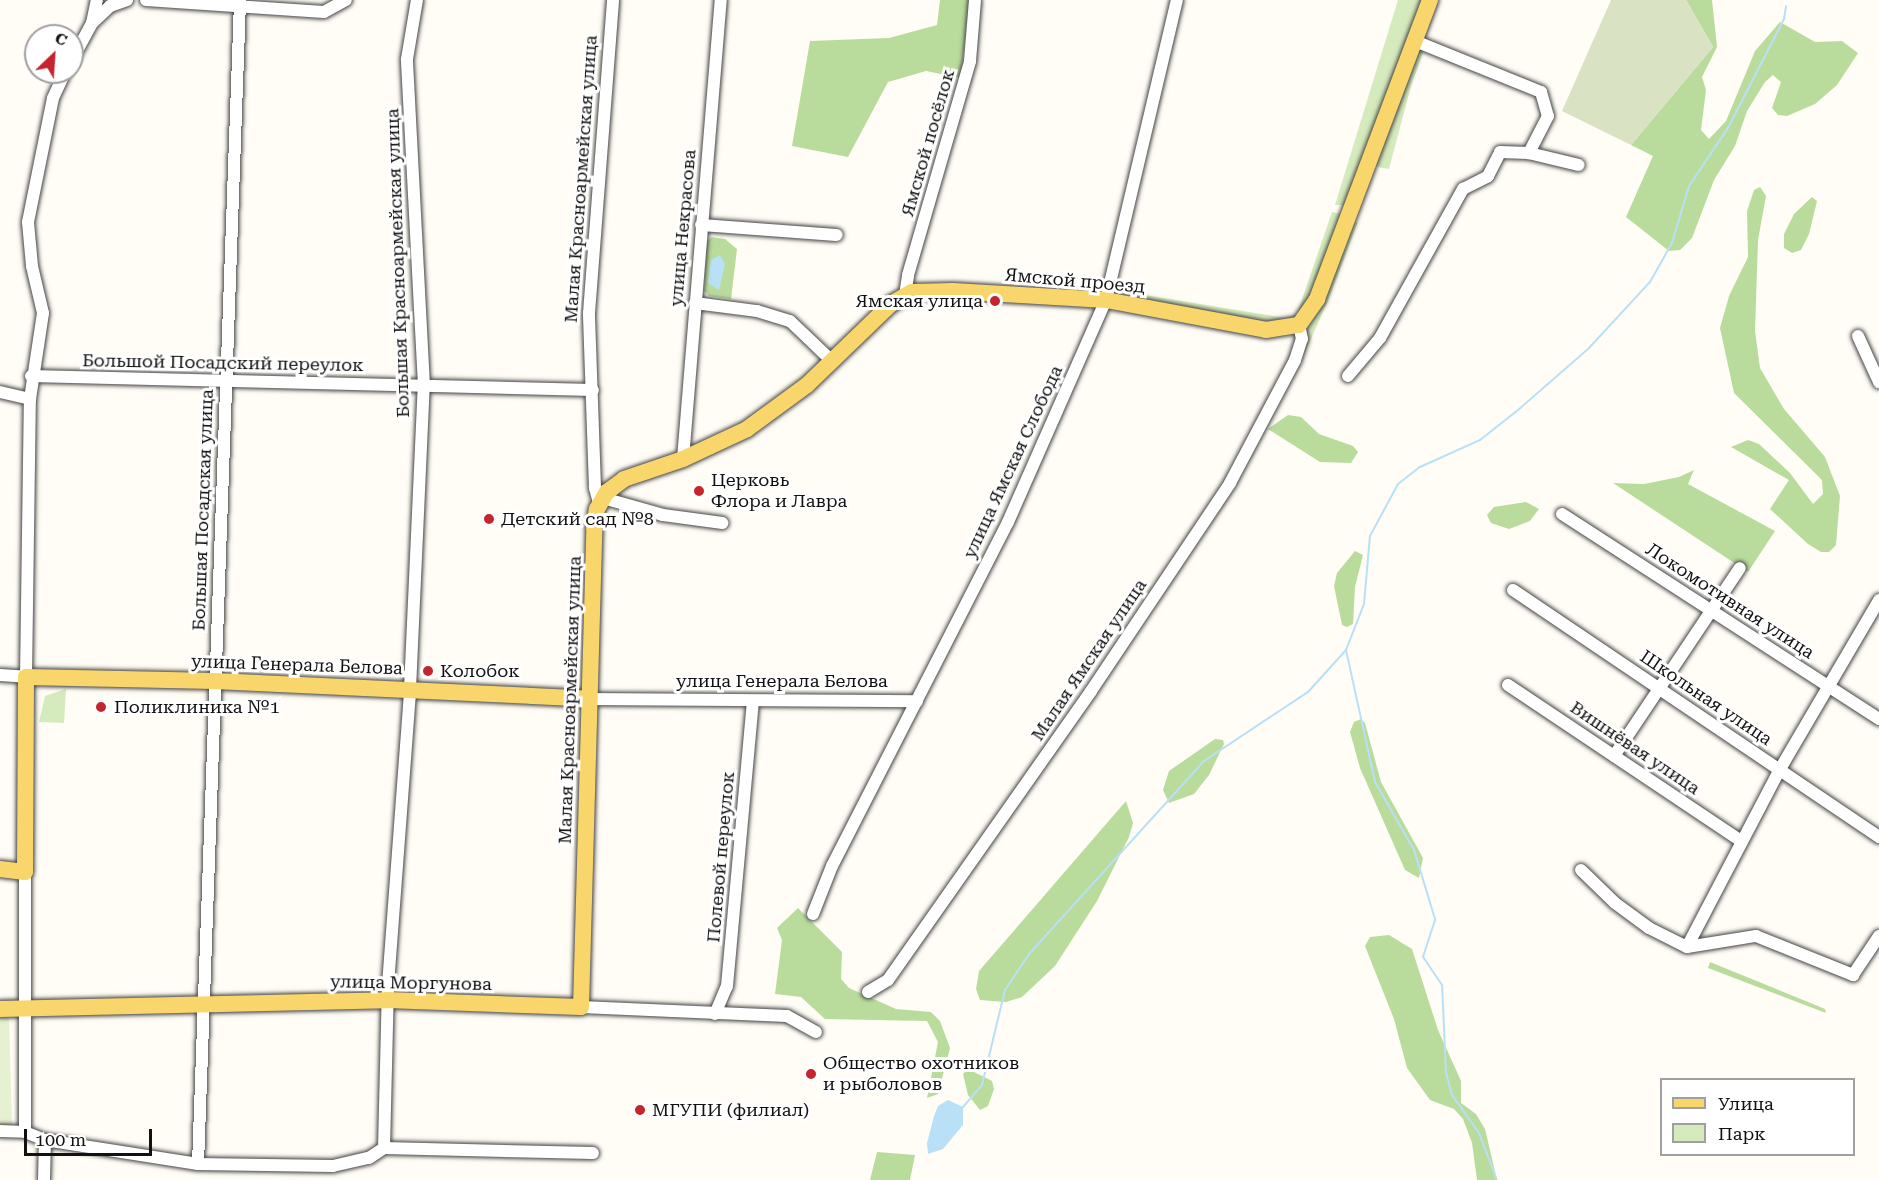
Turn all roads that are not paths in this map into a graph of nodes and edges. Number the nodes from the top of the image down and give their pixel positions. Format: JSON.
{"nodes":[{"id":1,"x":97,"y":0,"type":"edge"},
{"id":2,"x":128,"y":0,"type":"edge"},
{"id":3,"x":146,"y":0,"type":"edge"},
{"id":4,"x":346,"y":0,"type":"edge"},
{"id":5,"x":417,"y":0,"type":"edge"},
{"id":6,"x":613,"y":0,"type":"edge"},
{"id":7,"x":721,"y":0,"type":"edge"},
{"id":8,"x":975,"y":0,"type":"edge"},
{"id":9,"x":1177,"y":0,"type":"edge"},
{"id":10,"x":1430,"y":0,"type":"edge"},
{"id":11,"x":239,"y":2,"type":"edge"},
{"id":12,"x":93,"y":23,"type":"junction"},
{"id":13,"x":84,"y":39,"type":"edge"},
{"id":14,"x":1415,"y":41,"type":"junction"},
{"id":15,"x":59,"y":84,"type":"edge"},
{"id":16,"x":1529,"y":153,"type":"junction"},
{"id":17,"x":1579,"y":165,"type":"dead end"},
{"id":18,"x":701,"y":225,"type":"junction"},
{"id":19,"x":837,"y":235,"type":"dead end"},
{"id":20,"x":905,"y":294,"type":"junction"},
{"id":21,"x":1106,"y":300,"type":"junction"},
{"id":22,"x":694,"y":303,"type":"junction"},
{"id":23,"x":1299,"y":325,"type":"junction"},
{"id":24,"x":1858,"y":336,"type":"dead end"},
{"id":25,"x":831,"y":360,"type":"junction"},
{"id":26,"x":31,"y":376,"type":"junction"},
{"id":27,"x":1348,"y":376,"type":"dead end"},
{"id":28,"x":226,"y":381,"type":"junction"},
{"id":29,"x":1879,"y":382,"type":"edge"},
{"id":30,"x":424,"y":386,"type":"junction"},
{"id":31,"x":593,"y":390,"type":"junction"},
{"id":32,"x":0,"y":392,"type":"edge"},
{"id":33,"x":30,"y":399,"type":"junction"},
{"id":34,"x":683,"y":459,"type":"junction"},
{"id":35,"x":601,"y":501,"type":"junction"},
{"id":36,"x":1562,"y":514,"type":"dead end"},
{"id":37,"x":722,"y":523,"type":"dead end"},
{"id":38,"x":1740,"y":568,"type":"dead end"},
{"id":39,"x":1513,"y":590,"type":"dead end"},
{"id":40,"x":1879,"y":600,"type":"edge"},
{"id":41,"x":1712,"y":611,"type":"junction"},
{"id":42,"x":0,"y":675,"type":"edge"},
{"id":43,"x":26,"y":676,"type":"junction"},
{"id":44,"x":215,"y":681,"type":"junction"},
{"id":45,"x":1508,"y":685,"type":"dead end"},
{"id":46,"x":1827,"y":685,"type":"junction"},
{"id":47,"x":410,"y":689,"type":"junction"},
{"id":48,"x":1660,"y":689,"type":"junction"},
{"id":49,"x":590,"y":699,"type":"junction"},
{"id":50,"x":917,"y":701,"type":"junction"},
{"id":51,"x":753,"y":702,"type":"junction"},
{"id":52,"x":1879,"y":720,"type":"edge"},
{"id":53,"x":1614,"y":756,"type":"junction"},
{"id":54,"x":1780,"y":769,"type":"junction"},
{"id":55,"x":1879,"y":837,"type":"edge"},
{"id":56,"x":1741,"y":841,"type":"junction"},
{"id":57,"x":0,"y":869,"type":"edge"},
{"id":58,"x":1581,"y":870,"type":"dead end"},
{"id":59,"x":25,"y":872,"type":"junction"},
{"id":60,"x":813,"y":914,"type":"dead end"},
{"id":61,"x":1879,"y":936,"type":"edge"},
{"id":62,"x":1687,"y":947,"type":"junction"},
{"id":63,"x":868,"y":992,"type":"dead end"},
{"id":64,"x":387,"y":1000,"type":"junction"},
{"id":65,"x":205,"y":1004,"type":"junction"},
{"id":66,"x":581,"y":1007,"type":"junction"},
{"id":67,"x":0,"y":1009,"type":"edge"},
{"id":68,"x":26,"y":1009,"type":"junction"},
{"id":69,"x":715,"y":1014,"type":"junction"},
{"id":70,"x":816,"y":1032,"type":"dead end"},
{"id":71,"x":0,"y":1131,"type":"edge"},
{"id":72,"x":25,"y":1132,"type":"junction"},
{"id":73,"x":45,"y":1140,"type":"junction"},
{"id":74,"x":384,"y":1148,"type":"junction"},
{"id":75,"x":592,"y":1153,"type":"dead end"},
{"id":76,"x":198,"y":1164,"type":"junction"},
{"id":77,"x":44,"y":1180,"type":"edge"}],
"edges":[{"from":1,"to":12,"type":"street"},
{"from":2,"to":12,"type":"street"},
{"from":3,"to":11,"type":"street"},
{"from":4,"to":11,"type":"street"},
{"from":5,"to":30,"type":"street","name":"Большая Красноармейская улица"},
{"from":6,"to":31,"type":"street","name":"Малая Красноармейская улица"},
{"from":7,"to":18,"type":"street","name":"улица Некрасова"},
{"from":8,"to":20,"type":"street","name":"Ямской посёлок"},
{"from":9,"to":21,"type":"street","name":"улица Ямская Слобода"},
{"from":10,"to":14,"type":"main road"},
{"from":11,"to":28,"type":"street","name":"Большая Посадская улица"},
{"from":12,"to":13,"type":"street"},
{"from":14,"to":16,"type":"street"},
{"from":14,"to":23,"type":"main road"},
{"from":15,"to":26,"type":"street"},
{"from":16,"to":17,"type":"street"},
{"from":16,"to":27,"type":"street"},
{"from":18,"to":19,"type":"street"},
{"from":18,"to":22,"type":"street","name":"улица Некрасова"},
{"from":20,"to":21,"type":"main road","name":"Ямской проезд"},
{"from":20,"to":25,"type":"main road"},
{"from":21,"to":23,"type":"main road","name":"Ямской проезд"},
{"from":21,"to":50,"type":"street","name":"улица Ямская Слобода"},
{"from":22,"to":25,"type":"street"},
{"from":22,"to":34,"type":"street","name":"улица Некрасова"},
{"from":23,"to":63,"type":"street","name":"Малая Ямская улица"},
{"from":24,"to":29,"type":"street"},
{"from":25,"to":34,"type":"main road"},
{"from":26,"to":28,"type":"street","name":"Большой Посадский переулок"},
{"from":26,"to":33,"type":"street"},
{"from":28,"to":30,"type":"street","name":"Большой Посадский переулок"},
{"from":28,"to":44,"type":"street","name":"Большая Посадская улица"},
{"from":30,"to":31,"type":"street","name":"Большой Посадский переулок"},
{"from":30,"to":47,"type":"street","name":"Большая Красноармейская улица"},
{"from":31,"to":35,"type":"street","name":"Малая Красноармейская улица"},
{"from":32,"to":33,"type":"street"},
{"from":33,"to":43,"type":"street"},
{"from":34,"to":35,"type":"main road"},
{"from":35,"to":37,"type":"street"},
{"from":35,"to":49,"type":"main road","name":"Малая Красноармейская улица"},
{"from":36,"to":41,"type":"street","name":"Локомотивная улица"},
{"from":38,"to":41,"type":"street"},
{"from":39,"to":48,"type":"street","name":"Школьная улица"},
{"from":40,"to":46,"type":"street"},
{"from":41,"to":46,"type":"street","name":"Локомотивная улица"},
{"from":41,"to":48,"type":"street"},
{"from":42,"to":43,"type":"street","name":"улица Генерала Белова"},
{"from":43,"to":44,"type":"main road","name":"улица Генерала Белова"},
{"from":43,"to":59,"type":"main road"},
{"from":44,"to":47,"type":"main road","name":"улица Генерала Белова"},
{"from":44,"to":65,"type":"street","name":"Большая Посадская улица"},
{"from":45,"to":53,"type":"street","name":"Вишнёвая улица"},
{"from":46,"to":52,"type":"street","name":"Локомотивная улица"},
{"from":46,"to":54,"type":"street"},
{"from":47,"to":49,"type":"main road","name":"улица Генерала Белова"},
{"from":47,"to":64,"type":"street","name":"Большая Красноармейская улица"},
{"from":48,"to":53,"type":"street"},
{"from":48,"to":54,"type":"street","name":"Школьная улица"},
{"from":49,"to":51,"type":"street","name":"улица Генерала Белова"},
{"from":49,"to":66,"type":"main road","name":"Малая Красноармейская улица"},
{"from":50,"to":51,"type":"street","name":"улица Генерала Белова"},
{"from":50,"to":60,"type":"street","name":"улица Ямская Слобода"},
{"from":51,"to":69,"type":"street","name":"Полевой переулок"},
{"from":53,"to":56,"type":"street","name":"Вишнёвая улица"},
{"from":54,"to":55,"type":"street","name":"Школьная улица"},
{"from":54,"to":56,"type":"street"},
{"from":56,"to":62,"type":"street"},
{"from":57,"to":59,"type":"main road"},
{"from":58,"to":62,"type":"street"},
{"from":59,"to":68,"type":"street"},
{"from":61,"to":62,"type":"street"},
{"from":64,"to":65,"type":"main road","name":"улица Моргунова"},
{"from":64,"to":66,"type":"main road","name":"улица Моргунова"},
{"from":64,"to":74,"type":"street","name":"Большая Красноармейская улица"},
{"from":65,"to":68,"type":"main road","name":"улица Моргунова"},
{"from":65,"to":76,"type":"street","name":"Большая Посадская улица"},
{"from":66,"to":69,"type":"street","name":"улица Моргунова"},
{"from":67,"to":68,"type":"main road","name":"улица Моргунова"},
{"from":68,"to":72,"type":"street"},
{"from":69,"to":70,"type":"street","name":"улица Моргунова"},
{"from":71,"to":72,"type":"street"},
{"from":72,"to":73,"type":"street"},
{"from":73,"to":76,"type":"street"},
{"from":73,"to":77,"type":"street"},
{"from":74,"to":75,"type":"street"},
{"from":74,"to":76,"type":"street"}]}
